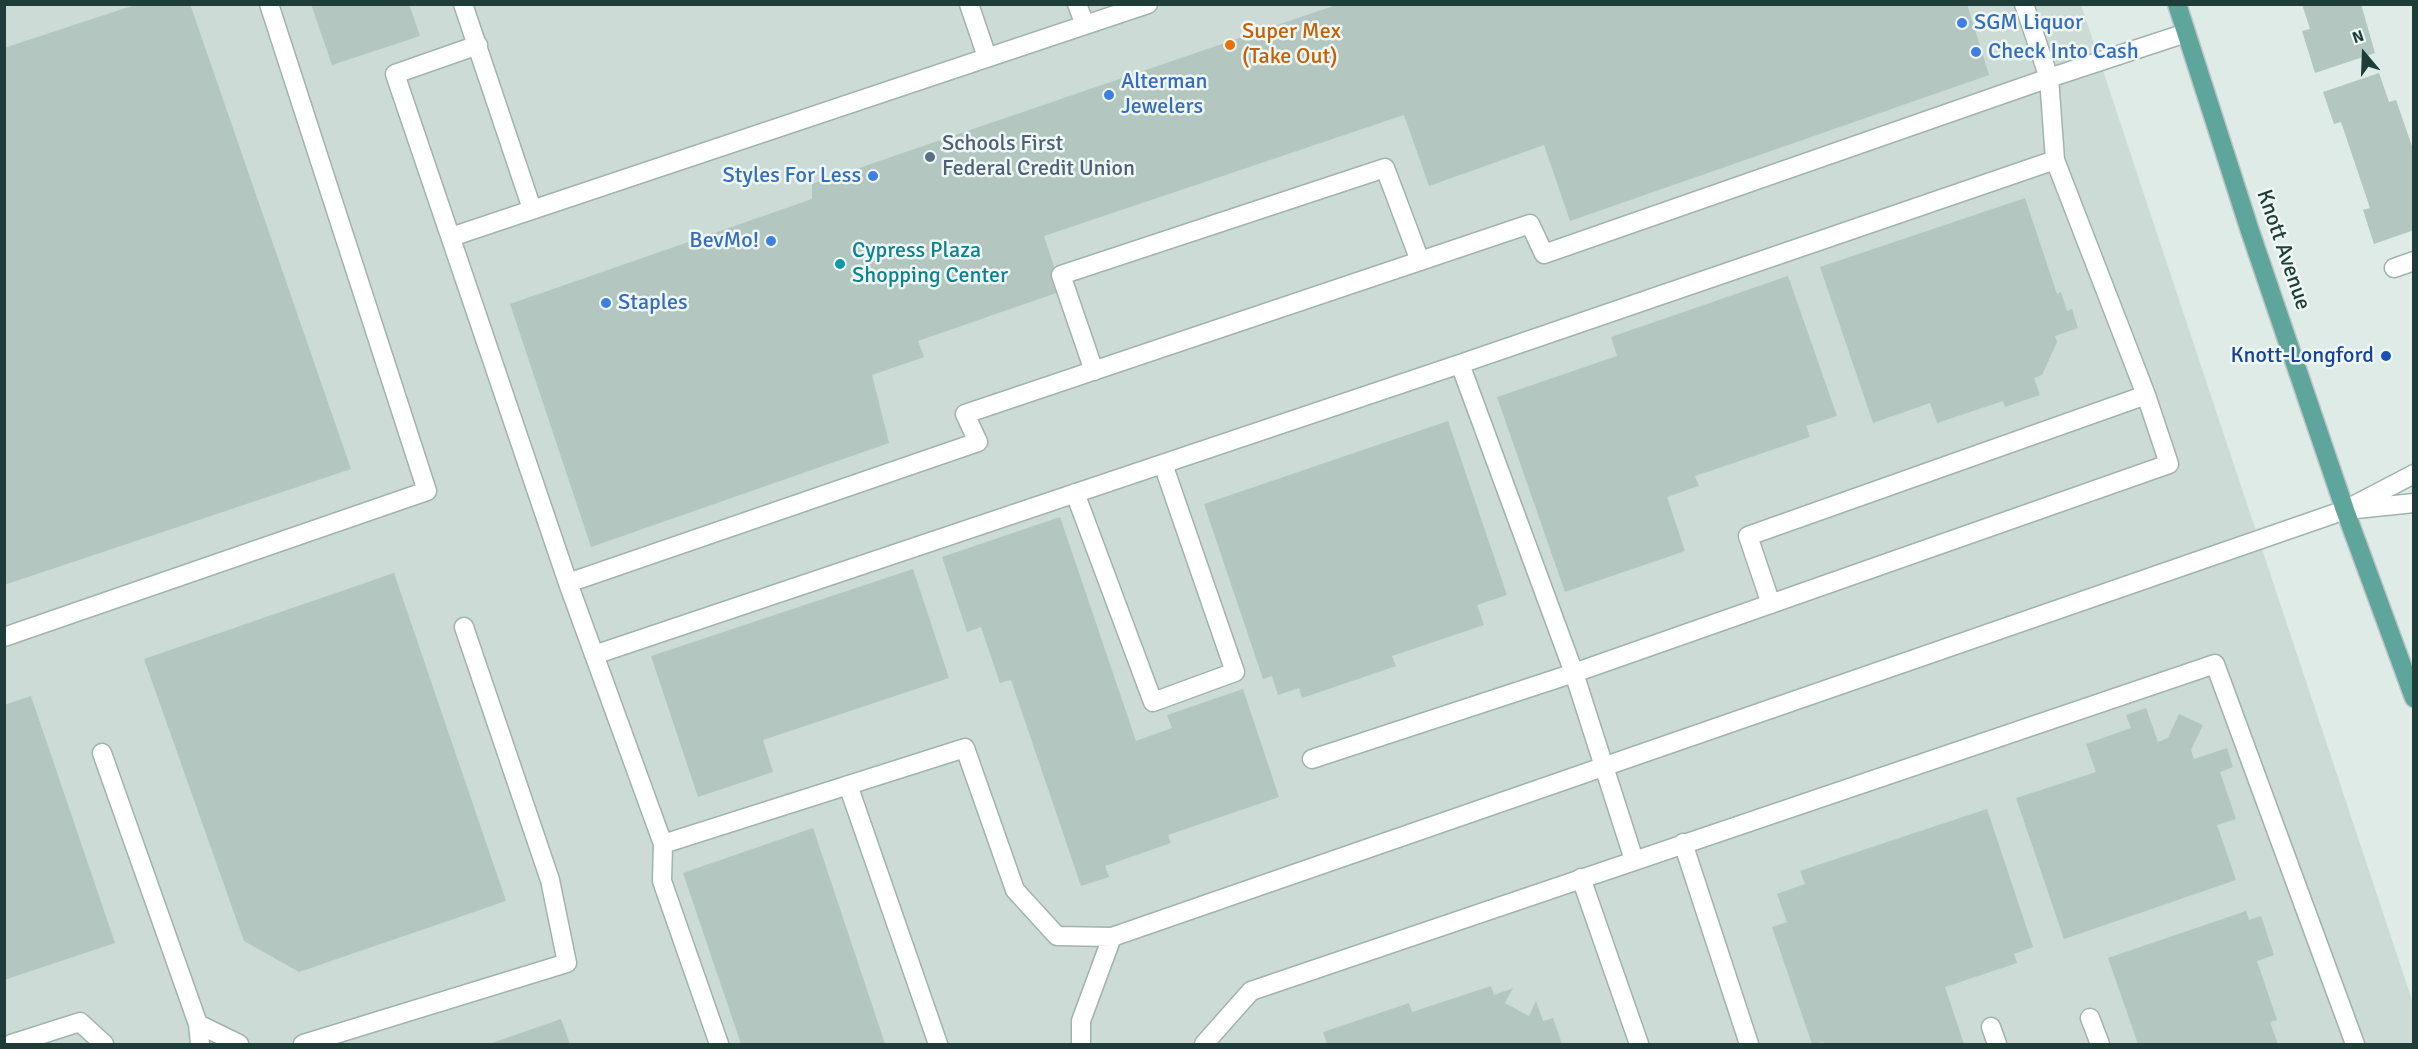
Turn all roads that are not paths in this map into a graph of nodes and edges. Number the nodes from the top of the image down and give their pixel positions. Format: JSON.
{"nodes":[{"id":1,"x":269,"y":4,"type":"edge"},
{"id":2,"x":463,"y":4,"type":"edge"},
{"id":3,"x":969,"y":4,"type":"edge"},
{"id":4,"x":1077,"y":4,"type":"edge"},
{"id":5,"x":1148,"y":4,"type":"edge"},
{"id":6,"x":2024,"y":4,"type":"edge"},
{"id":7,"x":2177,"y":4,"type":"edge"},
{"id":8,"x":1085,"y":25,"type":"junction"},
{"id":9,"x":2186,"y":33,"type":"junction"},
{"id":10,"x":478,"y":45,"type":"junction"},
{"id":11,"x":987,"y":57,"type":"junction"},
{"id":12,"x":2049,"y":78,"type":"junction"},
{"id":13,"x":2055,"y":160,"type":"junction"},
{"id":14,"x":532,"y":209,"type":"junction"},
{"id":15,"x":451,"y":237,"type":"junction"},
{"id":16,"x":1420,"y":261,"type":"junction"},
{"id":17,"x":2414,"y":261,"type":"edge"},
{"id":18,"x":2394,"y":268,"type":"dead end"},
{"id":19,"x":1460,"y":364,"type":"junction"},
{"id":20,"x":1094,"y":371,"type":"junction"},
{"id":21,"x":2146,"y":395,"type":"junction"},
{"id":22,"x":1163,"y":464,"type":"junction"},
{"id":23,"x":2414,"y":474,"type":"edge"},
{"id":24,"x":1075,"y":493,"type":"junction"},
{"id":25,"x":2414,"y":503,"type":"edge"},
{"id":26,"x":2345,"y":510,"type":"junction"},
{"id":27,"x":568,"y":583,"type":"junction"},
{"id":28,"x":1771,"y":604,"type":"junction"},
{"id":29,"x":464,"y":627,"type":"dead end"},
{"id":30,"x":4,"y":637,"type":"edge"},
{"id":31,"x":594,"y":655,"type":"junction"},
{"id":32,"x":1574,"y":673,"type":"junction"},
{"id":33,"x":2414,"y":698,"type":"edge"},
{"id":34,"x":102,"y":753,"type":"dead end"},
{"id":35,"x":1312,"y":759,"type":"dead end"},
{"id":36,"x":1604,"y":768,"type":"junction"},
{"id":37,"x":848,"y":785,"type":"junction"},
{"id":38,"x":1683,"y":843,"type":"junction"},
{"id":39,"x":663,"y":844,"type":"junction"},
{"id":40,"x":1634,"y":860,"type":"junction"},
{"id":41,"x":1581,"y":878,"type":"junction"},
{"id":42,"x":1112,"y":937,"type":"junction"},
{"id":43,"x":2090,"y":1018,"type":"dead end"},
{"id":44,"x":198,"y":1024,"type":"junction"},
{"id":45,"x":11,"y":1044,"type":"edge"},
{"id":46,"x":104,"y":1044,"type":"edge"},
{"id":47,"x":200,"y":1044,"type":"edge"},
{"id":48,"x":239,"y":1044,"type":"edge"},
{"id":49,"x":303,"y":1044,"type":"edge"},
{"id":50,"x":719,"y":1044,"type":"edge"},
{"id":51,"x":938,"y":1044,"type":"edge"},
{"id":52,"x":1081,"y":1044,"type":"edge"},
{"id":53,"x":1204,"y":1044,"type":"edge"},
{"id":54,"x":1639,"y":1044,"type":"edge"},
{"id":55,"x":1749,"y":1044,"type":"edge"},
{"id":56,"x":2100,"y":1044,"type":"edge"},
{"id":57,"x":2355,"y":1044,"type":"edge"}],
"edges":[{"from":1,"to":30,"type":"street"},
{"from":2,"to":10,"type":"street"},
{"from":3,"to":11,"type":"street"},
{"from":4,"to":8,"type":"street"},
{"from":5,"to":8,"type":"street"},
{"from":6,"to":12,"type":"street"},
{"from":7,"to":9,"type":"main road","name":"Knott Avenue"},
{"from":8,"to":11,"type":"street"},
{"from":9,"to":12,"type":"street"},
{"from":9,"to":26,"type":"main road","name":"Knott Avenue"},
{"from":10,"to":14,"type":"street"},
{"from":10,"to":15,"type":"street"},
{"from":11,"to":14,"type":"street"},
{"from":12,"to":13,"type":"street"},
{"from":12,"to":16,"type":"street"},
{"from":13,"to":19,"type":"street"},
{"from":13,"to":21,"type":"street"},
{"from":14,"to":15,"type":"street"},
{"from":15,"to":27,"type":"street"},
{"from":16,"to":20,"type":"street"},
{"from":16,"to":20,"type":"street"},
{"from":17,"to":18,"type":"street"},
{"from":19,"to":22,"type":"street"},
{"from":19,"to":32,"type":"street"},
{"from":20,"to":27,"type":"street"},
{"from":21,"to":28,"type":"street"},
{"from":21,"to":28,"type":"street"},
{"from":22,"to":24,"type":"street"},
{"from":22,"to":24,"type":"street"},
{"from":23,"to":26,"type":"street"},
{"from":24,"to":31,"type":"street"},
{"from":25,"to":26,"type":"street"},
{"from":26,"to":33,"type":"main road","name":"Knott Avenue"},
{"from":26,"to":36,"type":"street"},
{"from":27,"to":31,"type":"street"},
{"from":28,"to":32,"type":"street"},
{"from":29,"to":49,"type":"street"},
{"from":31,"to":39,"type":"street"},
{"from":32,"to":35,"type":"street"},
{"from":32,"to":36,"type":"street"},
{"from":34,"to":44,"type":"street"},
{"from":36,"to":40,"type":"street"},
{"from":36,"to":42,"type":"street"},
{"from":37,"to":39,"type":"street"},
{"from":37,"to":42,"type":"street"},
{"from":37,"to":51,"type":"street"},
{"from":38,"to":40,"type":"street"},
{"from":38,"to":55,"type":"street"},
{"from":38,"to":57,"type":"street"},
{"from":39,"to":50,"type":"street"},
{"from":40,"to":41,"type":"street"},
{"from":41,"to":53,"type":"street"},
{"from":41,"to":54,"type":"street"},
{"from":42,"to":52,"type":"street"},
{"from":43,"to":56,"type":"street"},
{"from":44,"to":47,"type":"street"},
{"from":44,"to":48,"type":"street"},
{"from":45,"to":46,"type":"street"}]}
